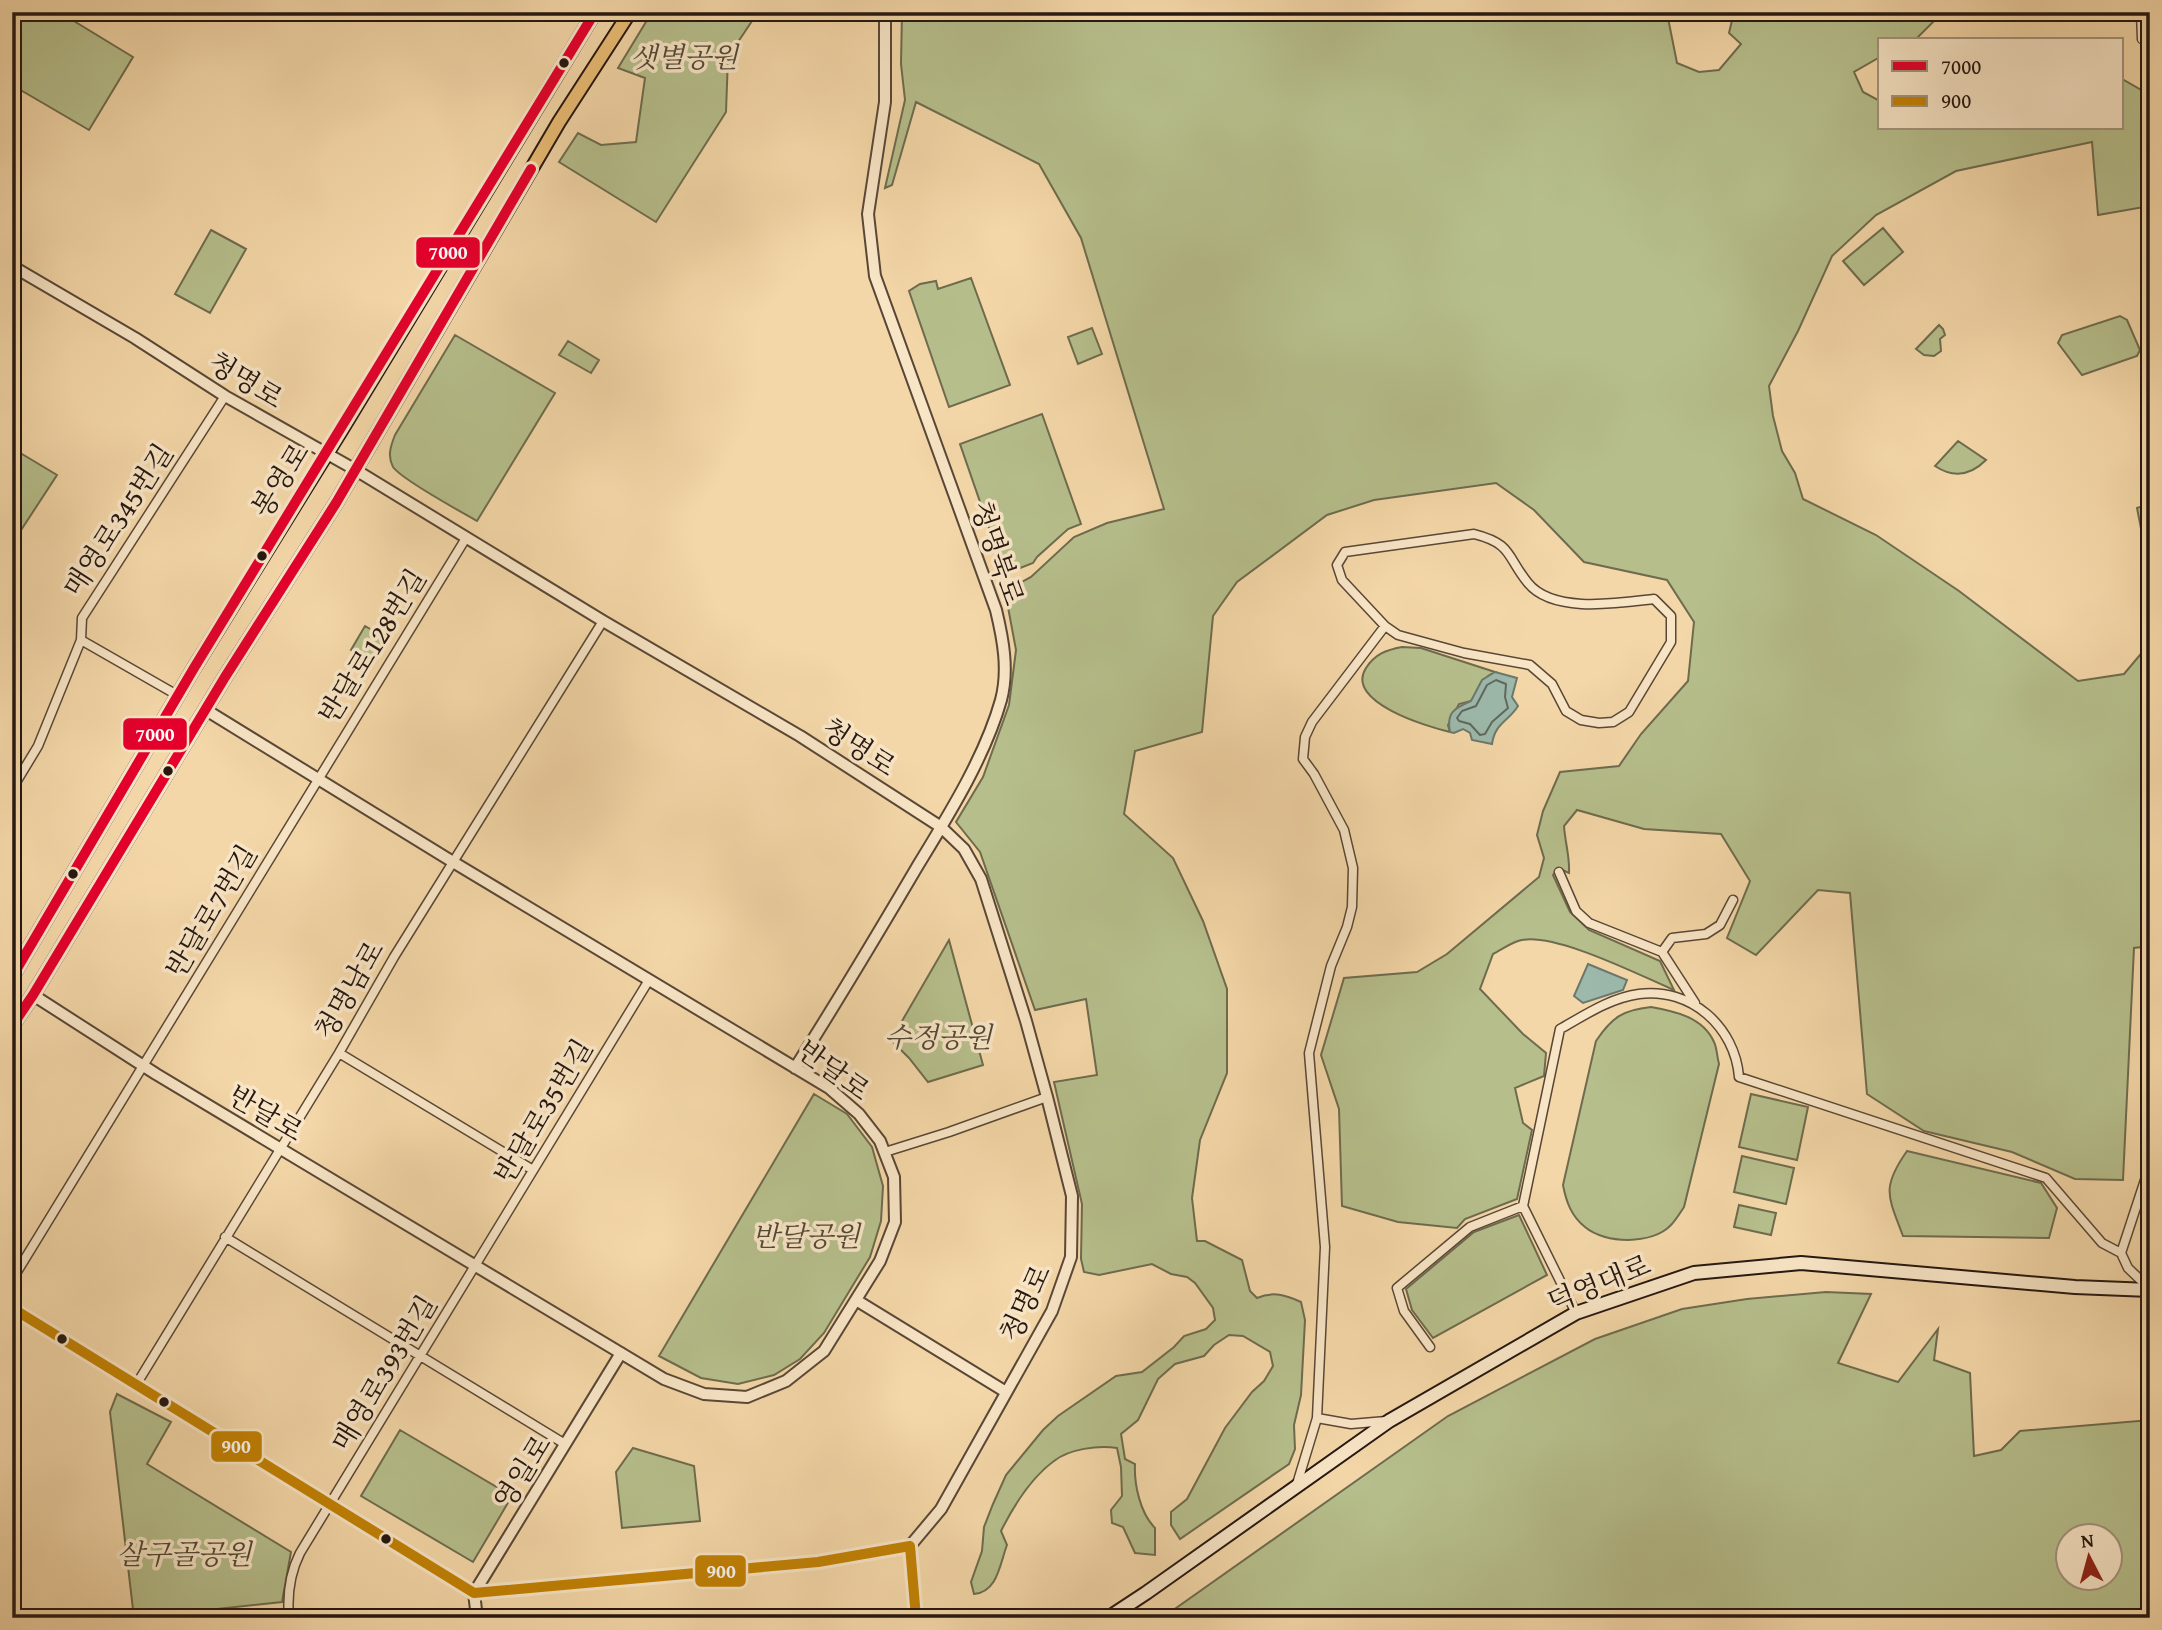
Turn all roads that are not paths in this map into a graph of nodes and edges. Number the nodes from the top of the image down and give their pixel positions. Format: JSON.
{"nodes":[{"id":1,"x":595,"y":12,"type":"edge"},
{"id":2,"x":630,"y":12,"type":"edge"},
{"id":3,"x":885,"y":12,"type":"edge"},
{"id":4,"x":2141,"y":12,"type":"edge"},
{"id":5,"x":2142,"y":39,"type":"dead end"},
{"id":6,"x":12,"y":266,"type":"edge"},
{"id":7,"x":225,"y":396,"type":"junction"},
{"id":8,"x":325,"y":453,"type":"junction"},
{"id":9,"x":354,"y":469,"type":"junction"},
{"id":10,"x":466,"y":538,"type":"junction"},
{"id":11,"x":603,"y":621,"type":"junction"},
{"id":12,"x":1385,"y":626,"type":"junction"},
{"id":13,"x":81,"y":640,"type":"junction"},
{"id":14,"x":177,"y":695,"type":"junction"},
{"id":15,"x":206,"y":710,"type":"junction"},
{"id":16,"x":317,"y":779,"type":"junction"},
{"id":17,"x":12,"y":789,"type":"edge"},
{"id":18,"x":940,"y":827,"type":"junction"},
{"id":19,"x":453,"y":862,"type":"junction"},
{"id":20,"x":1559,"y":872,"type":"dead end"},
{"id":21,"x":1733,"y":900,"type":"dead end"},
{"id":22,"x":1662,"y":951,"type":"junction"},
{"id":23,"x":12,"y":977,"type":"edge"},
{"id":24,"x":649,"y":980,"type":"junction"},
{"id":25,"x":33,"y":995,"type":"junction"},
{"id":26,"x":1695,"y":1003,"type":"junction"},
{"id":27,"x":12,"y":1026,"type":"edge"},
{"id":28,"x":339,"y":1053,"type":"junction"},
{"id":29,"x":143,"y":1066,"type":"junction"},
{"id":30,"x":795,"y":1068,"type":"junction"},
{"id":31,"x":1047,"y":1097,"type":"junction"},
{"id":32,"x":279,"y":1148,"type":"junction"},
{"id":33,"x":885,"y":1152,"type":"junction"},
{"id":34,"x":533,"y":1170,"type":"junction"},
{"id":35,"x":2145,"y":1180,"type":"dead end"},
{"id":36,"x":1523,"y":1206,"type":"junction"},
{"id":37,"x":225,"y":1237,"type":"junction"},
{"id":38,"x":2121,"y":1253,"type":"junction"},
{"id":39,"x":475,"y":1265,"type":"junction"},
{"id":40,"x":12,"y":1280,"type":"edge"},
{"id":41,"x":2150,"y":1290,"type":"edge"},
{"id":42,"x":856,"y":1300,"type":"junction"},
{"id":43,"x":12,"y":1308,"type":"edge"},
{"id":44,"x":1576,"y":1313,"type":"junction"},
{"id":45,"x":1430,"y":1347,"type":"dead end"},
{"id":46,"x":621,"y":1353,"type":"junction"},
{"id":47,"x":421,"y":1356,"type":"junction"},
{"id":48,"x":136,"y":1385,"type":"junction"},
{"id":49,"x":1006,"y":1392,"type":"junction"},
{"id":50,"x":1317,"y":1418,"type":"junction"},
{"id":51,"x":1389,"y":1421,"type":"junction"},
{"id":52,"x":565,"y":1444,"type":"junction"},
{"id":53,"x":1297,"y":1484,"type":"junction"},
{"id":54,"x":332,"y":1504,"type":"junction"},
{"id":55,"x":910,"y":1546,"type":"junction"},
{"id":56,"x":474,"y":1593,"type":"junction"},
{"id":57,"x":289,"y":1618,"type":"edge"},
{"id":58,"x":477,"y":1618,"type":"edge"},
{"id":59,"x":916,"y":1618,"type":"edge"},
{"id":60,"x":1108,"y":1618,"type":"edge"}],
"edges":[{"from":1,"to":8,"type":"main road","name":"봉영로"},
{"from":2,"to":9,"type":"main road","name":"봉영로"},
{"from":3,"to":18,"type":"street","name":"청명북로"},
{"from":4,"to":5,"type":"street"},
{"from":6,"to":7,"type":"street","name":"청명로"},
{"from":7,"to":8,"type":"street","name":"청명로"},
{"from":7,"to":13,"type":"street","name":"매영로345번길"},
{"from":8,"to":9,"type":"street","name":"청명로"},
{"from":8,"to":14,"type":"main road","name":"봉영로"},
{"from":9,"to":10,"type":"street","name":"청명로"},
{"from":9,"to":15,"type":"main road","name":"봉영로"},
{"from":10,"to":11,"type":"street","name":"청명로"},
{"from":10,"to":16,"type":"street","name":"반달로128번길"},
{"from":11,"to":18,"type":"street","name":"청명로"},
{"from":11,"to":19,"type":"street","name":"청명남로"},
{"from":12,"to":12,"type":"street"},
{"from":12,"to":50,"type":"street"},
{"from":13,"to":14,"type":"street"},
{"from":13,"to":17,"type":"street","name":"매영로345번길"},
{"from":14,"to":23,"type":"main road","name":"봉영로"},
{"from":15,"to":16,"type":"street","name":"반달로"},
{"from":15,"to":25,"type":"main road","name":"봉영로"},
{"from":16,"to":19,"type":"street","name":"반달로"},
{"from":16,"to":29,"type":"street","name":"반달로7번길"},
{"from":18,"to":30,"type":"street","name":"청명북로"},
{"from":18,"to":31,"type":"street","name":"청명로"},
{"from":19,"to":24,"type":"street","name":"반달로"},
{"from":19,"to":28,"type":"street","name":"청명남로"},
{"from":20,"to":22,"type":"street"},
{"from":21,"to":22,"type":"street"},
{"from":22,"to":26,"type":"street"},
{"from":24,"to":30,"type":"street","name":"반달로"},
{"from":24,"to":34,"type":"street","name":"반달로35번길"},
{"from":25,"to":27,"type":"main road","name":"봉영로"},
{"from":25,"to":29,"type":"street","name":"반달로"},
{"from":26,"to":36,"type":"street"},
{"from":26,"to":38,"type":"street"},
{"from":28,"to":32,"type":"street","name":"청명남로"},
{"from":28,"to":34,"type":"street"},
{"from":29,"to":32,"type":"street","name":"반달로"},
{"from":29,"to":40,"type":"street","name":"반달로7번길"},
{"from":30,"to":33,"type":"street","name":"반달로"},
{"from":31,"to":33,"type":"street"},
{"from":31,"to":49,"type":"street","name":"청명로"},
{"from":32,"to":37,"type":"street","name":"청명남로"},
{"from":32,"to":39,"type":"street","name":"반달로"},
{"from":33,"to":42,"type":"street","name":"반달로"},
{"from":34,"to":39,"type":"street","name":"반달로35번길"},
{"from":35,"to":38,"type":"street"},
{"from":36,"to":44,"type":"street"},
{"from":36,"to":45,"type":"street"},
{"from":37,"to":47,"type":"street"},
{"from":37,"to":48,"type":"street","name":"청명남로"},
{"from":38,"to":41,"type":"street"},
{"from":39,"to":46,"type":"street","name":"반달로"},
{"from":39,"to":47,"type":"street","name":"매영로393번길"},
{"from":41,"to":44,"type":"main road","name":"덕영대로"},
{"from":42,"to":46,"type":"street","name":"반달로"},
{"from":42,"to":49,"type":"street"},
{"from":43,"to":48,"type":"street"},
{"from":44,"to":51,"type":"main road","name":"덕영대로"},
{"from":46,"to":52,"type":"street","name":"영일로"},
{"from":47,"to":52,"type":"street"},
{"from":47,"to":54,"type":"street","name":"매영로393번길"},
{"from":48,"to":54,"type":"street"},
{"from":49,"to":55,"type":"street","name":"청명로"},
{"from":50,"to":51,"type":"street"},
{"from":50,"to":53,"type":"street"},
{"from":51,"to":53,"type":"main road","name":"덕영대로"},
{"from":52,"to":56,"type":"street","name":"영일로"},
{"from":53,"to":60,"type":"main road","name":"덕영대로"},
{"from":54,"to":56,"type":"street"},
{"from":54,"to":57,"type":"street","name":"매영로393번길"},
{"from":55,"to":56,"type":"street"},
{"from":55,"to":59,"type":"street"},
{"from":56,"to":58,"type":"street"}]}
